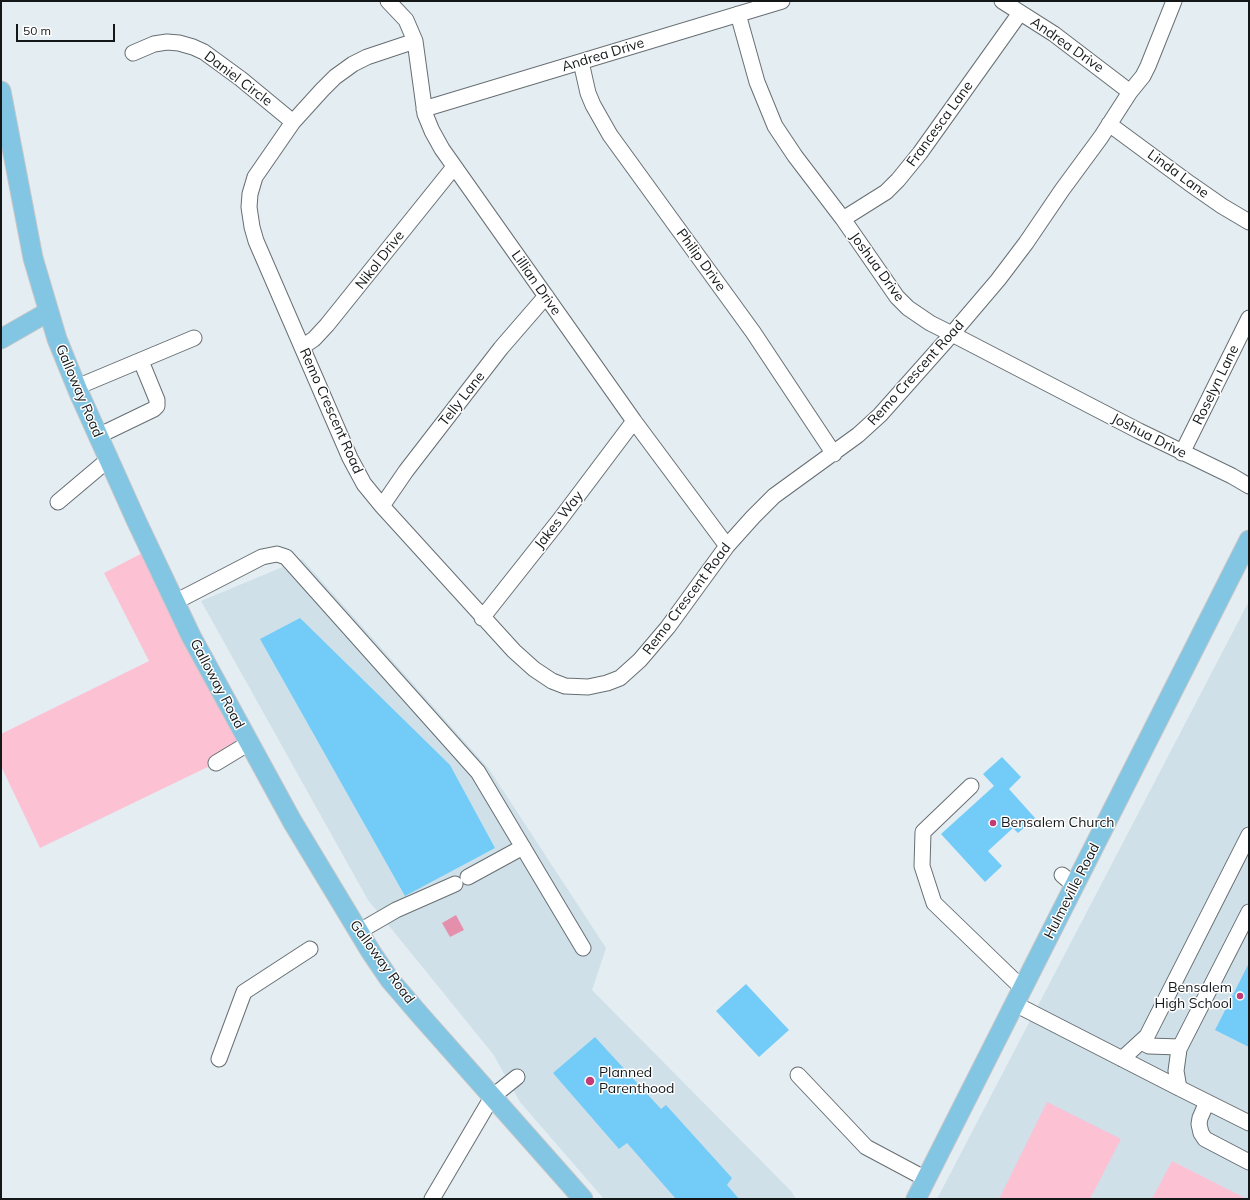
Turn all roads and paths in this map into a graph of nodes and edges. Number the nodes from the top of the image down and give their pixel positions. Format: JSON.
{"nodes":[{"id":1,"x":388,"y":1,"type":"edge"},
{"id":2,"x":782,"y":1,"type":"edge"},
{"id":3,"x":1002,"y":1,"type":"edge"},
{"id":4,"x":1174,"y":1,"type":"edge"},
{"id":5,"x":1020,"y":13,"type":"junction"},
{"id":6,"x":738,"y":14,"type":"junction"},
{"id":7,"x":416,"y":41,"type":"junction"},
{"id":8,"x":133,"y":53,"type":"dead end"},
{"id":9,"x":581,"y":62,"type":"junction"},
{"id":10,"x":1,"y":91,"type":"edge"},
{"id":11,"x":1130,"y":92,"type":"junction"},
{"id":12,"x":424,"y":109,"type":"junction"},
{"id":13,"x":293,"y":122,"type":"junction"},
{"id":14,"x":1109,"y":124,"type":"junction"},
{"id":15,"x":454,"y":167,"type":"junction"},
{"id":16,"x":843,"y":219,"type":"junction"},
{"id":17,"x":1249,"y":222,"type":"edge"},
{"id":18,"x":546,"y":296,"type":"junction"},
{"id":19,"x":48,"y":312,"type":"junction"},
{"id":20,"x":1249,"y":318,"type":"edge"},
{"id":21,"x":952,"y":334,"type":"junction"},
{"id":22,"x":194,"y":338,"type":"dead end"},
{"id":23,"x":1,"y":339,"type":"edge"},
{"id":24,"x":302,"y":346,"type":"junction"},
{"id":25,"x":141,"y":361,"type":"junction"},
{"id":26,"x":77,"y":387,"type":"junction"},
{"id":27,"x":634,"y":421,"type":"junction"},
{"id":28,"x":98,"y":436,"type":"junction"},
{"id":29,"x":1182,"y":453,"type":"junction"},
{"id":30,"x":834,"y":454,"type":"junction"},
{"id":31,"x":109,"y":459,"type":"junction"},
{"id":32,"x":1249,"y":486,"type":"edge"},
{"id":33,"x":58,"y":502,"type":"dead end"},
{"id":34,"x":382,"y":506,"type":"junction"},
{"id":35,"x":1249,"y":540,"type":"edge"},
{"id":36,"x":727,"y":546,"type":"junction"},
{"id":37,"x":175,"y":602,"type":"junction"},
{"id":38,"x":482,"y":618,"type":"junction"},
{"id":39,"x":249,"y":743,"type":"junction"},
{"id":40,"x":216,"y":763,"type":"dead end"},
{"id":41,"x":971,"y":786,"type":"dead end"},
{"id":42,"x":1249,"y":836,"type":"edge"},
{"id":43,"x":524,"y":847,"type":"junction"},
{"id":44,"x":468,"y":877,"type":"dead end"},
{"id":45,"x":455,"y":884,"type":"dead end"},
{"id":46,"x":1249,"y":912,"type":"edge"},
{"id":47,"x":358,"y":932,"type":"junction"},
{"id":48,"x":583,"y":948,"type":"dead end"},
{"id":49,"x":310,"y":949,"type":"dead end"},
{"id":50,"x":1019,"y":996,"type":"junction"},
{"id":51,"x":1141,"y":1042,"type":"junction"},
{"id":52,"x":1180,"y":1047,"type":"junction"},
{"id":53,"x":1122,"y":1059,"type":"junction"},
{"id":54,"x":219,"y":1060,"type":"dead end"},
{"id":55,"x":798,"y":1075,"type":"dead end"},
{"id":56,"x":516,"y":1077,"type":"dead end"},
{"id":57,"x":1179,"y":1088,"type":"junction"},
{"id":58,"x":492,"y":1097,"type":"junction"},
{"id":59,"x":1207,"y":1102,"type":"junction"},
{"id":60,"x":1249,"y":1123,"type":"edge"},
{"id":61,"x":1249,"y":1162,"type":"edge"},
{"id":62,"x":926,"y":1179,"type":"junction"},
{"id":63,"x":432,"y":1199,"type":"edge"},
{"id":64,"x":583,"y":1199,"type":"edge"},
{"id":65,"x":916,"y":1199,"type":"edge"}],
"edges":[{"from":1,"to":7,"type":"street","name":"Lillian Drive"},
{"from":2,"to":6,"type":"street","name":"Andrea Drive"},
{"from":3,"to":5,"type":"street","name":"Andrea Drive"},
{"from":4,"to":11,"type":"street","name":"Remo Crescent Road"},
{"from":5,"to":11,"type":"street","name":"Andrea Drive"},
{"from":5,"to":16,"type":"street","name":"Francesca Lane"},
{"from":6,"to":9,"type":"street","name":"Andrea Drive"},
{"from":6,"to":16,"type":"street","name":"Joshua Drive"},
{"from":7,"to":12,"type":"street","name":"Lillian Drive"},
{"from":7,"to":13,"type":"street","name":"Remo Crescent Road"},
{"from":8,"to":13,"type":"street","name":"Daniel Circle"},
{"from":9,"to":12,"type":"street","name":"Andrea Drive"},
{"from":9,"to":30,"type":"street","name":"Philip Drive"},
{"from":10,"to":19,"type":"main road","name":"Galloway Road"},
{"from":11,"to":14,"type":"street","name":"Remo Crescent Road"},
{"from":12,"to":15,"type":"street","name":"Lillian Drive"},
{"from":13,"to":24,"type":"street","name":"Remo Crescent Road"},
{"from":14,"to":17,"type":"street","name":"Linda Lane"},
{"from":14,"to":21,"type":"street","name":"Remo Crescent Road"},
{"from":15,"to":18,"type":"street","name":"Lillian Drive"},
{"from":15,"to":24,"type":"street","name":"Nikol Drive"},
{"from":16,"to":21,"type":"street","name":"Joshua Drive"},
{"from":18,"to":27,"type":"street","name":"Lillian Drive"},
{"from":18,"to":34,"type":"street","name":"Telly Lane"},
{"from":19,"to":23,"type":"main road"},
{"from":19,"to":26,"type":"main road","name":"Galloway Road"},
{"from":20,"to":29,"type":"street","name":"Roselyn Lane"},
{"from":21,"to":29,"type":"street","name":"Joshua Drive"},
{"from":21,"to":30,"type":"street","name":"Remo Crescent Road"},
{"from":22,"to":25,"type":"street"},
{"from":24,"to":34,"type":"street","name":"Remo Crescent Road"},
{"from":25,"to":26,"type":"street"},
{"from":25,"to":28,"type":"street"},
{"from":26,"to":28,"type":"main road","name":"Galloway Road"},
{"from":27,"to":36,"type":"street","name":"Lillian Drive"},
{"from":27,"to":38,"type":"street","name":"Jakes Way"},
{"from":28,"to":31,"type":"main road","name":"Galloway Road"},
{"from":29,"to":32,"type":"street","name":"Joshua Drive"},
{"from":30,"to":36,"type":"street","name":"Remo Crescent Road"},
{"from":31,"to":33,"type":"street"},
{"from":31,"to":37,"type":"main road","name":"Galloway Road"},
{"from":34,"to":38,"type":"street","name":"Remo Crescent Road"},
{"from":35,"to":50,"type":"main road","name":"Hulmeville Road"},
{"from":36,"to":38,"type":"street","name":"Remo Crescent Road"},
{"from":37,"to":39,"type":"main road","name":"Galloway Road"},
{"from":37,"to":43,"type":"street"},
{"from":39,"to":40,"type":"street"},
{"from":39,"to":47,"type":"main road","name":"Galloway Road"},
{"from":41,"to":50,"type":"street"},
{"from":42,"to":51,"type":"street"},
{"from":43,"to":44,"type":"street"},
{"from":43,"to":48,"type":"street"},
{"from":45,"to":47,"type":"street"},
{"from":46,"to":52,"type":"street"},
{"from":47,"to":58,"type":"main road","name":"Galloway Road"},
{"from":49,"to":54,"type":"street"},
{"from":50,"to":53,"type":"street"},
{"from":50,"to":62,"type":"main road","name":"Hulmeville Road"},
{"from":51,"to":52,"type":"street"},
{"from":51,"to":53,"type":"street"},
{"from":52,"to":57,"type":"street"},
{"from":53,"to":57,"type":"street"},
{"from":55,"to":62,"type":"street"},
{"from":56,"to":58,"type":"street"},
{"from":57,"to":59,"type":"street"},
{"from":58,"to":63,"type":"street"},
{"from":58,"to":64,"type":"main road","name":"Galloway Road"},
{"from":59,"to":60,"type":"street"},
{"from":59,"to":61,"type":"street"},
{"from":62,"to":65,"type":"main road","name":"Hulmeville Road"}]}
